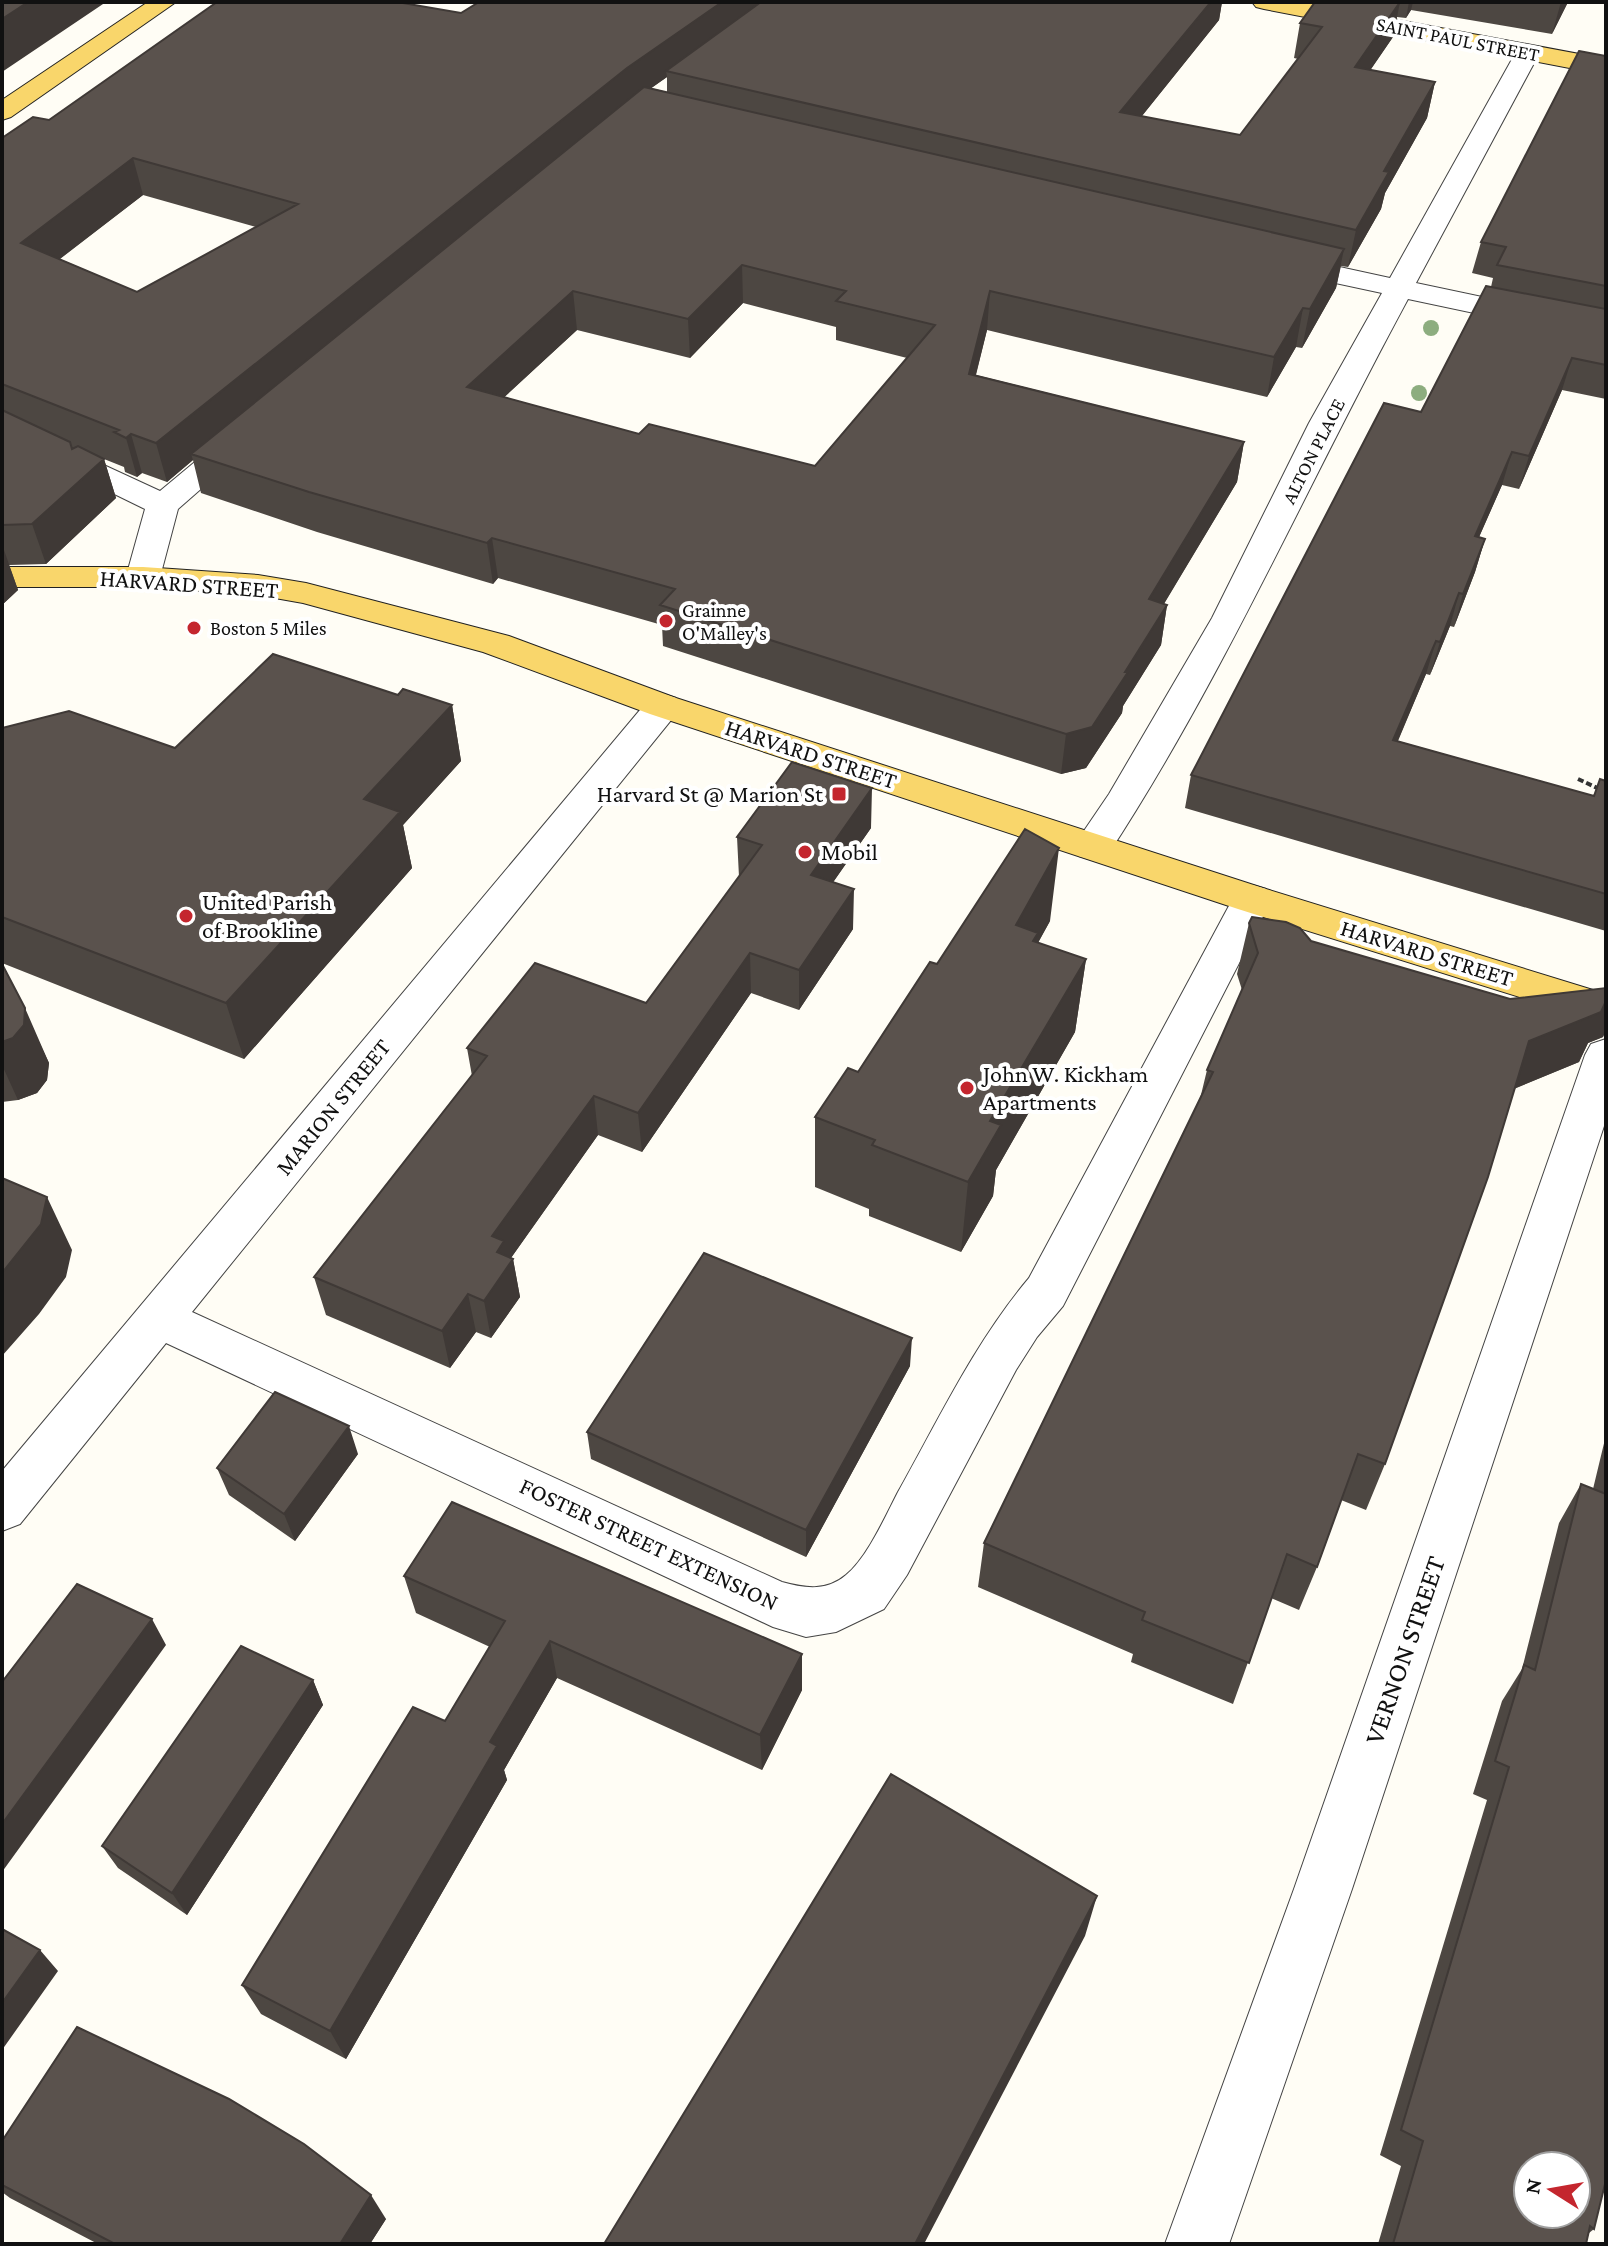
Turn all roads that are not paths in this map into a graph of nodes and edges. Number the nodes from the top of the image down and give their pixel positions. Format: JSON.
{"nodes":[{"id":1,"x":164,"y":2,"type":"edge"},
{"id":2,"x":1264,"y":2,"type":"edge"},
{"id":3,"x":1528,"y":52,"type":"junction"},
{"id":4,"x":1606,"y":67,"type":"edge"},
{"id":5,"x":2,"y":112,"type":"edge"},
{"id":6,"x":1248,"y":255,"type":"edge"},
{"id":7,"x":1400,"y":289,"type":"junction"},
{"id":8,"x":1606,"y":332,"type":"edge"},
{"id":9,"x":267,"y":417,"type":"edge"},
{"id":10,"x":2,"y":427,"type":"edge"},
{"id":11,"x":163,"y":505,"type":"junction"},
{"id":12,"x":2,"y":577,"type":"edge"},
{"id":13,"x":143,"y":577,"type":"junction"},
{"id":14,"x":663,"y":706,"type":"junction"},
{"id":15,"x":1093,"y":847,"type":"junction"},
{"id":16,"x":1252,"y":899,"type":"junction"},
{"id":17,"x":1606,"y":1009,"type":"edge"},
{"id":18,"x":1606,"y":1055,"type":"edge"},
{"id":19,"x":159,"y":1318,"type":"junction"},
{"id":20,"x":2,"y":1508,"type":"edge"},
{"id":21,"x":1197,"y":2244,"type":"edge"}],
"edges":[{"from":1,"to":5,"type":"main road"},
{"from":2,"to":3,"type":"main road","name":"SAINT PAUL STREET"},
{"from":3,"to":4,"type":"main road","name":"SAINT PAUL STREET"},
{"from":3,"to":7,"type":"street","name":"ALTON PLACE"},
{"from":6,"to":7,"type":"street"},
{"from":7,"to":8,"type":"street"},
{"from":7,"to":15,"type":"street","name":"ALTON PLACE"},
{"from":9,"to":11,"type":"street"},
{"from":10,"to":11,"type":"street"},
{"from":11,"to":13,"type":"street"},
{"from":12,"to":13,"type":"main road","name":"HARVARD STREET"},
{"from":13,"to":14,"type":"main road","name":"HARVARD STREET"},
{"from":14,"to":15,"type":"main road","name":"HARVARD STREET"},
{"from":14,"to":19,"type":"street","name":"MARION STREET"},
{"from":15,"to":16,"type":"main road","name":"HARVARD STREET"},
{"from":16,"to":17,"type":"main road","name":"HARVARD STREET"},
{"from":16,"to":19,"type":"street","name":"FOSTER STREET EXTENSION"},
{"from":18,"to":21,"type":"street","name":"VERNON STREET"},
{"from":19,"to":20,"type":"street","name":"MARION STREET"}]}
